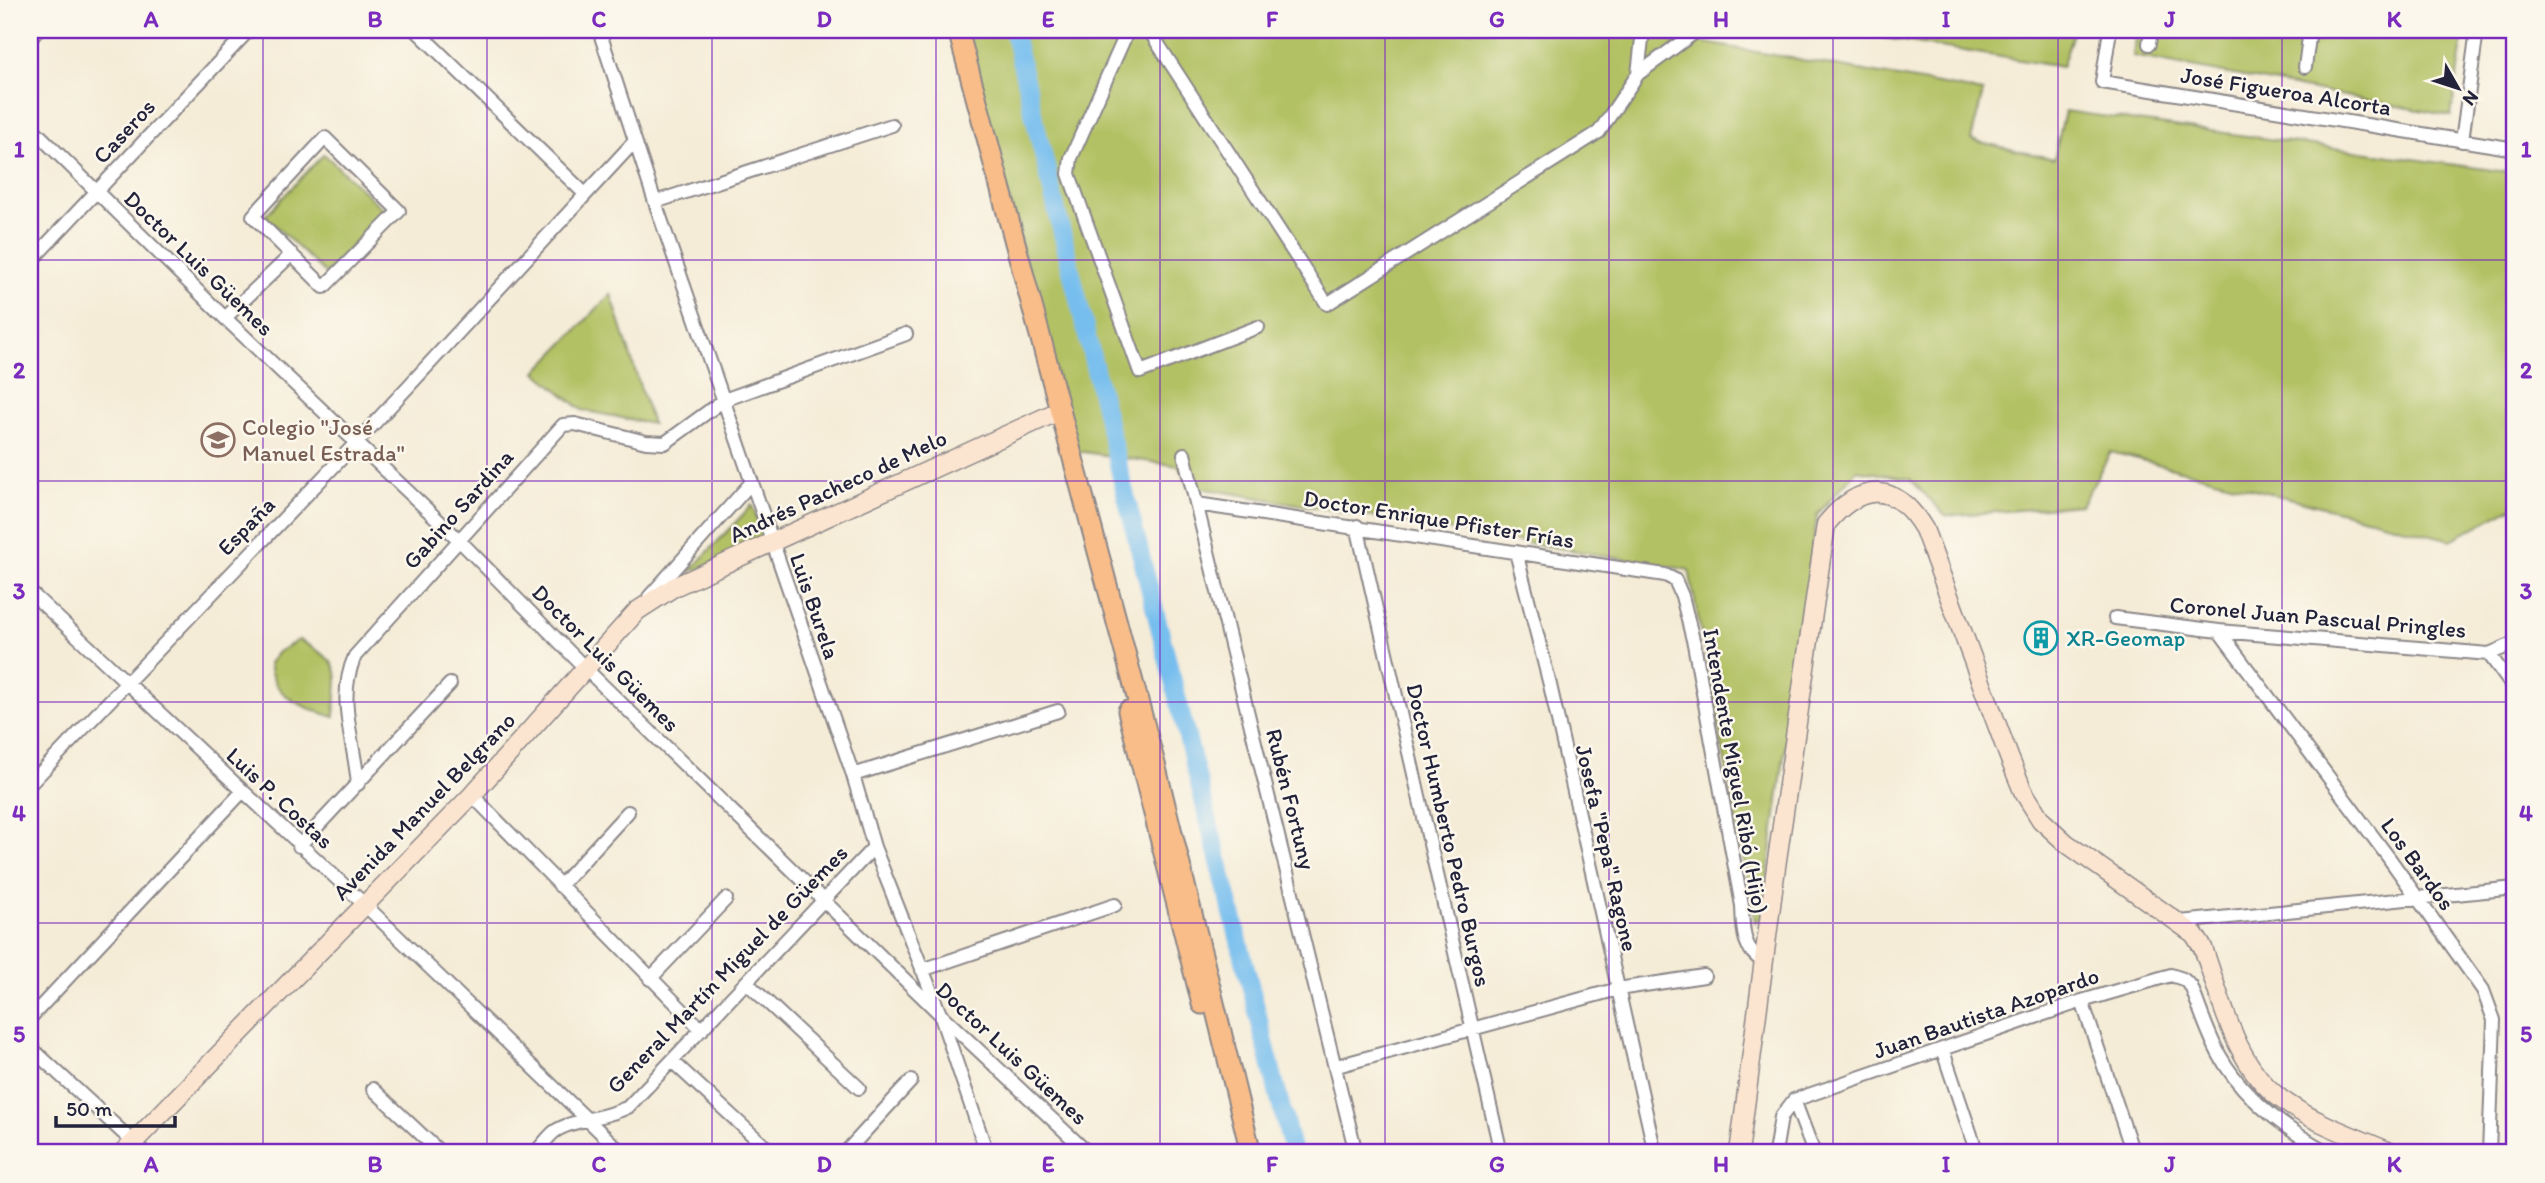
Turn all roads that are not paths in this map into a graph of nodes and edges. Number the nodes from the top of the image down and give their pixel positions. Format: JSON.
{"nodes":[{"id":1,"x":38,"y":30,"type":"edge"},
{"id":2,"x":249,"y":30,"type":"edge"},
{"id":3,"x":416,"y":30,"type":"edge"},
{"id":4,"x":599,"y":30,"type":"edge"},
{"id":5,"x":948,"y":30,"type":"edge"},
{"id":6,"x":958,"y":30,"type":"edge"},
{"id":7,"x":1128,"y":30,"type":"edge"},
{"id":8,"x":1149,"y":30,"type":"edge"},
{"id":9,"x":1643,"y":30,"type":"edge"},
{"id":10,"x":1698,"y":30,"type":"edge"},
{"id":11,"x":2110,"y":30,"type":"edge"},
{"id":12,"x":2151,"y":30,"type":"edge"},
{"id":13,"x":2310,"y":30,"type":"edge"},
{"id":14,"x":2477,"y":30,"type":"edge"},
{"id":15,"x":30,"y":39,"type":"edge"},
{"id":16,"x":2149,"y":44,"type":"dead end"},
{"id":17,"x":2305,"y":67,"type":"dead end"},
{"id":18,"x":1638,"y":74,"type":"junction"},
{"id":19,"x":892,"y":125,"type":"dead end"},
{"id":20,"x":30,"y":126,"type":"edge"},
{"id":21,"x":2462,"y":141,"type":"junction"},
{"id":22,"x":634,"y":142,"type":"junction"},
{"id":23,"x":2515,"y":149,"type":"edge"},
{"id":24,"x":95,"y":192,"type":"junction"},
{"id":25,"x":585,"y":194,"type":"junction"},
{"id":26,"x":655,"y":202,"type":"junction"},
{"id":27,"x":292,"y":254,"type":"junction"},
{"id":28,"x":30,"y":262,"type":"edge"},
{"id":29,"x":225,"y":318,"type":"junction"},
{"id":30,"x":1258,"y":327,"type":"dead end"},
{"id":31,"x":906,"y":334,"type":"dead end"},
{"id":32,"x":724,"y":400,"type":"junction"},
{"id":33,"x":1057,"y":412,"type":"junction"},
{"id":34,"x":357,"y":442,"type":"junction"},
{"id":35,"x":1184,"y":454,"type":"dead end"},
{"id":36,"x":751,"y":483,"type":"junction"},
{"id":37,"x":1197,"y":504,"type":"junction"},
{"id":38,"x":1357,"y":526,"type":"junction"},
{"id":39,"x":458,"y":540,"type":"junction"},
{"id":40,"x":771,"y":544,"type":"junction"},
{"id":41,"x":1516,"y":552,"type":"junction"},
{"id":42,"x":1675,"y":580,"type":"joint"},
{"id":43,"x":30,"y":592,"type":"edge"},
{"id":44,"x":637,"y":611,"type":"junction"},
{"id":45,"x":2115,"y":618,"type":"dead end"},
{"id":46,"x":2219,"y":631,"type":"junction"},
{"id":47,"x":2515,"y":643,"type":"edge"},
{"id":48,"x":2489,"y":654,"type":"junction"},
{"id":49,"x":586,"y":669,"type":"junction"},
{"id":50,"x":125,"y":682,"type":"junction"},
{"id":51,"x":450,"y":684,"type":"dead end"},
{"id":52,"x":2515,"y":690,"type":"edge"},
{"id":53,"x":1058,"y":711,"type":"dead end"},
{"id":54,"x":853,"y":775,"type":"junction"},
{"id":55,"x":30,"y":783,"type":"edge"},
{"id":56,"x":358,"y":784,"type":"junction"},
{"id":57,"x":243,"y":791,"type":"junction"},
{"id":58,"x":472,"y":795,"type":"junction"},
{"id":59,"x":628,"y":812,"type":"dead end"},
{"id":60,"x":299,"y":846,"type":"junction"},
{"id":61,"x":874,"y":847,"type":"junction"},
{"id":62,"x":560,"y":886,"type":"junction"},
{"id":63,"x":2515,"y":888,"type":"edge"},
{"id":64,"x":726,"y":899,"type":"dead end"},
{"id":65,"x":2418,"y":899,"type":"junction"},
{"id":66,"x":824,"y":901,"type":"junction"},
{"id":67,"x":364,"y":904,"type":"junction"},
{"id":68,"x":1115,"y":905,"type":"dead end"},
{"id":69,"x":2180,"y":922,"type":"junction"},
{"id":70,"x":1764,"y":962,"type":"junction"},
{"id":71,"x":922,"y":970,"type":"junction"},
{"id":72,"x":1704,"y":976,"type":"dead end"},
{"id":73,"x":650,"y":979,"type":"junction"},
{"id":74,"x":746,"y":982,"type":"junction"},
{"id":75,"x":1618,"y":989,"type":"junction"},
{"id":76,"x":2082,"y":1001,"type":"junction"},
{"id":77,"x":940,"y":1014,"type":"junction"},
{"id":78,"x":30,"y":1018,"type":"edge"},
{"id":79,"x":1472,"y":1029,"type":"junction"},
{"id":80,"x":702,"y":1030,"type":"junction"},
{"id":81,"x":30,"y":1047,"type":"edge"},
{"id":82,"x":1943,"y":1051,"type":"junction"},
{"id":83,"x":671,"y":1061,"type":"junction"},
{"id":84,"x":1336,"y":1066,"type":"junction"},
{"id":85,"x":911,"y":1081,"type":"dead end"},
{"id":86,"x":859,"y":1088,"type":"dead end"},
{"id":87,"x":373,"y":1090,"type":"dead end"},
{"id":88,"x":1794,"y":1100,"type":"junction"},
{"id":89,"x":589,"y":1121,"type":"junction"},
{"id":90,"x":134,"y":1150,"type":"edge"},
{"id":91,"x":441,"y":1153,"type":"edge"},
{"id":92,"x":534,"y":1153,"type":"edge"},
{"id":93,"x":622,"y":1153,"type":"edge"},
{"id":94,"x":772,"y":1153,"type":"edge"},
{"id":95,"x":845,"y":1153,"type":"edge"},
{"id":96,"x":987,"y":1153,"type":"edge"},
{"id":97,"x":1088,"y":1153,"type":"edge"},
{"id":98,"x":1240,"y":1153,"type":"edge"},
{"id":99,"x":1251,"y":1153,"type":"edge"},
{"id":100,"x":1356,"y":1153,"type":"edge"},
{"id":101,"x":1501,"y":1153,"type":"edge"},
{"id":102,"x":1655,"y":1153,"type":"edge"},
{"id":103,"x":1740,"y":1153,"type":"edge"},
{"id":104,"x":1775,"y":1153,"type":"edge"},
{"id":105,"x":1814,"y":1153,"type":"edge"},
{"id":106,"x":1978,"y":1153,"type":"edge"},
{"id":107,"x":2133,"y":1153,"type":"edge"},
{"id":108,"x":2329,"y":1153,"type":"edge"},
{"id":109,"x":2392,"y":1153,"type":"edge"},
{"id":110,"x":2489,"y":1153,"type":"edge"}],
"edges":[{"from":1,"to":15,"type":"street"},
{"from":2,"to":24,"type":"street","name":"Caseros"},
{"from":3,"to":25,"type":"street"},
{"from":4,"to":22,"type":"street","name":"Luis Burela"},
{"from":5,"to":33,"type":"main road"},
{"from":6,"to":33,"type":"main road"},
{"from":7,"to":30,"type":"street"},
{"from":8,"to":18,"type":"street"},
{"from":9,"to":18,"type":"street"},
{"from":10,"to":18,"type":"street"},
{"from":11,"to":21,"type":"street","name":"José Figueroa Alcorta"},
{"from":12,"to":16,"type":"street"},
{"from":13,"to":17,"type":"street"},
{"from":14,"to":21,"type":"street"},
{"from":19,"to":26,"type":"street"},
{"from":20,"to":24,"type":"street","name":"Doctor Luis Güemes"},
{"from":21,"to":23,"type":"street","name":"José Figueroa Alcorta"},
{"from":22,"to":25,"type":"street","name":"España"},
{"from":22,"to":26,"type":"street","name":"Luis Burela"},
{"from":24,"to":28,"type":"street","name":"Caseros"},
{"from":24,"to":29,"type":"street","name":"Doctor Luis Güemes"},
{"from":25,"to":34,"type":"street","name":"España"},
{"from":26,"to":32,"type":"street","name":"Luis Burela"},
{"from":27,"to":27,"type":"street"},
{"from":27,"to":29,"type":"street"},
{"from":29,"to":34,"type":"street","name":"Doctor Luis Güemes"},
{"from":31,"to":32,"type":"street"},
{"from":32,"to":36,"type":"street","name":"Luis Burela"},
{"from":32,"to":39,"type":"street","name":"Gabino Sardina"},
{"from":33,"to":40,"type":"main road","name":"Andrés Pacheco de Melo"},
{"from":33,"to":98,"type":"main road"},
{"from":33,"to":99,"type":"main road"},
{"from":34,"to":39,"type":"street","name":"Doctor Luis Güemes"},
{"from":34,"to":50,"type":"street","name":"España"},
{"from":35,"to":37,"type":"street","name":"Rubén Fortuny"},
{"from":36,"to":40,"type":"street","name":"Luis Burela"},
{"from":36,"to":44,"type":"street","name":"Avenida Manuel Belgrano"},
{"from":37,"to":38,"type":"street","name":"Doctor Enrique Pfister Frías"},
{"from":37,"to":84,"type":"street","name":"Rubén Fortuny"},
{"from":38,"to":41,"type":"street","name":"Doctor Enrique Pfister Frías"},
{"from":38,"to":79,"type":"street","name":"Doctor Humberto Pedro Burgos"},
{"from":39,"to":49,"type":"street","name":"Doctor Luis Güemes"},
{"from":39,"to":56,"type":"street","name":"Gabino Sardina"},
{"from":40,"to":44,"type":"main road","name":"Andrés Pacheco de Melo"},
{"from":40,"to":54,"type":"street","name":"Luis Burela"},
{"from":41,"to":42,"type":"street","name":"Doctor Enrique Pfister Frías"},
{"from":41,"to":75,"type":"street","name":"Josefa \"Pepa\" Ragone"},
{"from":42,"to":70,"type":"street","name":"Intendente Miguel Ribó (Hijo)"},
{"from":43,"to":50,"type":"street","name":"Luis P. Costas"},
{"from":44,"to":49,"type":"main road","name":"Avenida Manuel Belgrano"},
{"from":45,"to":46,"type":"street","name":"Coronel Juan Pascual Pringles"},
{"from":46,"to":48,"type":"street","name":"Coronel Juan Pascual Pringles"},
{"from":46,"to":65,"type":"street","name":"Los Bardos"},
{"from":47,"to":48,"type":"street","name":"Coronel Juan Pascual Pringles"},
{"from":48,"to":52,"type":"street"},
{"from":49,"to":58,"type":"main road","name":"Avenida Manuel Belgrano"},
{"from":49,"to":66,"type":"street","name":"Doctor Luis Güemes"},
{"from":50,"to":55,"type":"street","name":"España"},
{"from":50,"to":57,"type":"street","name":"Luis P. Costas"},
{"from":51,"to":56,"type":"street"},
{"from":53,"to":54,"type":"street"},
{"from":54,"to":61,"type":"street","name":"Luis Burela"},
{"from":56,"to":60,"type":"street"},
{"from":57,"to":60,"type":"street","name":"Luis P. Costas"},
{"from":57,"to":78,"type":"street"},
{"from":58,"to":62,"type":"street"},
{"from":58,"to":67,"type":"main road","name":"Avenida Manuel Belgrano"},
{"from":59,"to":62,"type":"street"},
{"from":60,"to":67,"type":"street","name":"Luis P. Costas"},
{"from":61,"to":66,"type":"street","name":"General Martín Miguel de Güemes"},
{"from":61,"to":71,"type":"street","name":"Luis Burela"},
{"from":62,"to":73,"type":"street"},
{"from":63,"to":65,"type":"street"},
{"from":64,"to":73,"type":"street"},
{"from":65,"to":69,"type":"street"},
{"from":65,"to":110,"type":"street","name":"Los Bardos"},
{"from":66,"to":74,"type":"street","name":"General Martín Miguel de Güemes"},
{"from":66,"to":77,"type":"street","name":"Doctor Luis Güemes"},
{"from":67,"to":89,"type":"street","name":"Luis P. Costas"},
{"from":67,"to":90,"type":"main road","name":"Avenida Manuel Belgrano"},
{"from":68,"to":71,"type":"street"},
{"from":69,"to":70,"type":"main road"},
{"from":69,"to":109,"type":"main road"},
{"from":70,"to":103,"type":"main road"},
{"from":71,"to":77,"type":"street","name":"Luis Burela"},
{"from":72,"to":75,"type":"street"},
{"from":73,"to":80,"type":"street"},
{"from":74,"to":80,"type":"street","name":"General Martín Miguel de Güemes"},
{"from":74,"to":86,"type":"street"},
{"from":75,"to":79,"type":"street"},
{"from":75,"to":102,"type":"street","name":"Josefa \"Pepa\" Ragone"},
{"from":76,"to":82,"type":"street","name":"Juan Bautista Azopardo"},
{"from":76,"to":107,"type":"street"},
{"from":76,"to":108,"type":"street","name":"Juan Bautista Azopardo"},
{"from":77,"to":96,"type":"street","name":"Luis Burela"},
{"from":77,"to":97,"type":"street","name":"Doctor Luis Güemes"},
{"from":79,"to":84,"type":"street"},
{"from":79,"to":101,"type":"street","name":"Doctor Humberto Pedro Burgos"},
{"from":80,"to":83,"type":"street","name":"General Martín Miguel de Güemes"},
{"from":81,"to":90,"type":"street"},
{"from":82,"to":88,"type":"street","name":"Juan Bautista Azopardo"},
{"from":82,"to":106,"type":"street"},
{"from":83,"to":89,"type":"street","name":"General Martín Miguel de Güemes"},
{"from":83,"to":94,"type":"street"},
{"from":84,"to":100,"type":"street","name":"Rubén Fortuny"},
{"from":85,"to":95,"type":"street"},
{"from":87,"to":91,"type":"street"},
{"from":88,"to":104,"type":"street"},
{"from":88,"to":105,"type":"street"},
{"from":89,"to":92,"type":"street","name":"General Martín Miguel de Güemes"},
{"from":89,"to":93,"type":"street","name":"Luis P. Costas"}]}
